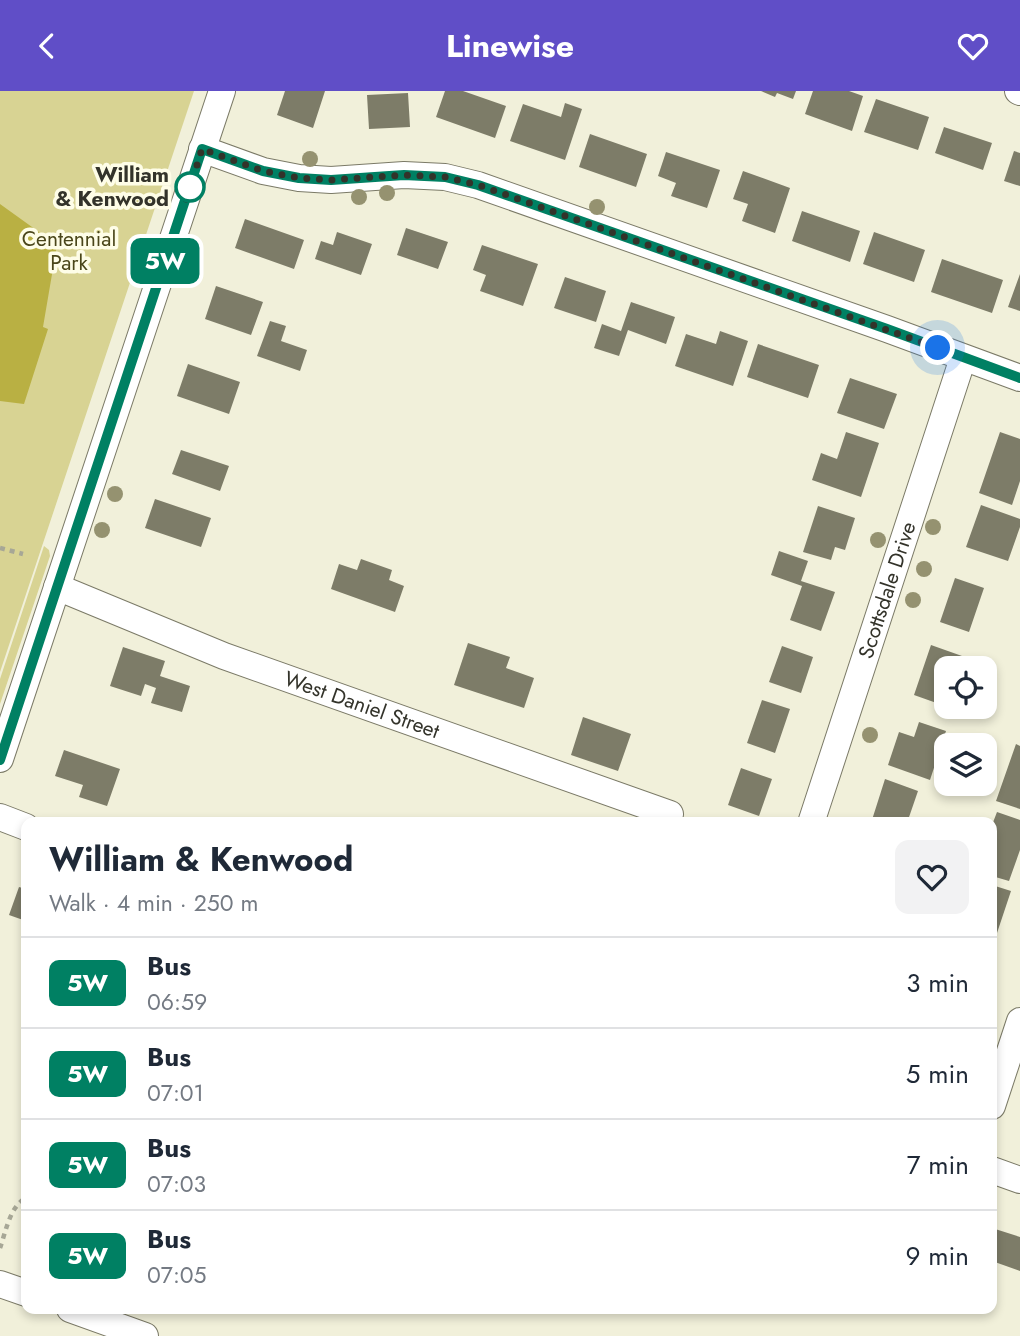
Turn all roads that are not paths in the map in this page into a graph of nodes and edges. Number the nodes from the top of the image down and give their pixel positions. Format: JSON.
{"nodes":[{"id":1,"x":222,"y":91,"type":"edge"},
{"id":2,"x":202,"y":149,"type":"junction"},
{"id":3,"x":963,"y":358,"type":"junction"},
{"id":4,"x":1020,"y":378,"type":"edge"},
{"id":5,"x":57,"y":587,"type":"junction"},
{"id":6,"x":0,"y":759,"type":"edge"},
{"id":7,"x":670,"y":814,"type":"dead end"},
{"id":8,"x":0,"y":817,"type":"edge"},
{"id":9,"x":813,"y":817,"type":"edge"},
{"id":10,"x":21,"y":825,"type":"edge"},
{"id":11,"x":1020,"y":1021,"type":"edge"},
{"id":12,"x":997,"y":1091,"type":"edge"},
{"id":13,"x":997,"y":1172,"type":"edge"},
{"id":14,"x":1020,"y":1180,"type":"edge"},
{"id":15,"x":0,"y":1284,"type":"edge"},
{"id":16,"x":21,"y":1291,"type":"edge"},
{"id":17,"x":84,"y":1314,"type":"edge"},
{"id":18,"x":145,"y":1336,"type":"edge"}],
"edges":[{"from":1,"to":2,"type":"street"},
{"from":2,"to":3,"type":"street"},
{"from":2,"to":5,"type":"street"},
{"from":3,"to":4,"type":"street"},
{"from":3,"to":9,"type":"street","name":"Scottsdale Drive"},
{"from":5,"to":6,"type":"street"},
{"from":5,"to":7,"type":"street","name":"West Daniel Street"},
{"from":8,"to":10,"type":"street"},
{"from":11,"to":12,"type":"street"},
{"from":13,"to":14,"type":"street"},
{"from":15,"to":16,"type":"street"},
{"from":17,"to":18,"type":"street"}]}
